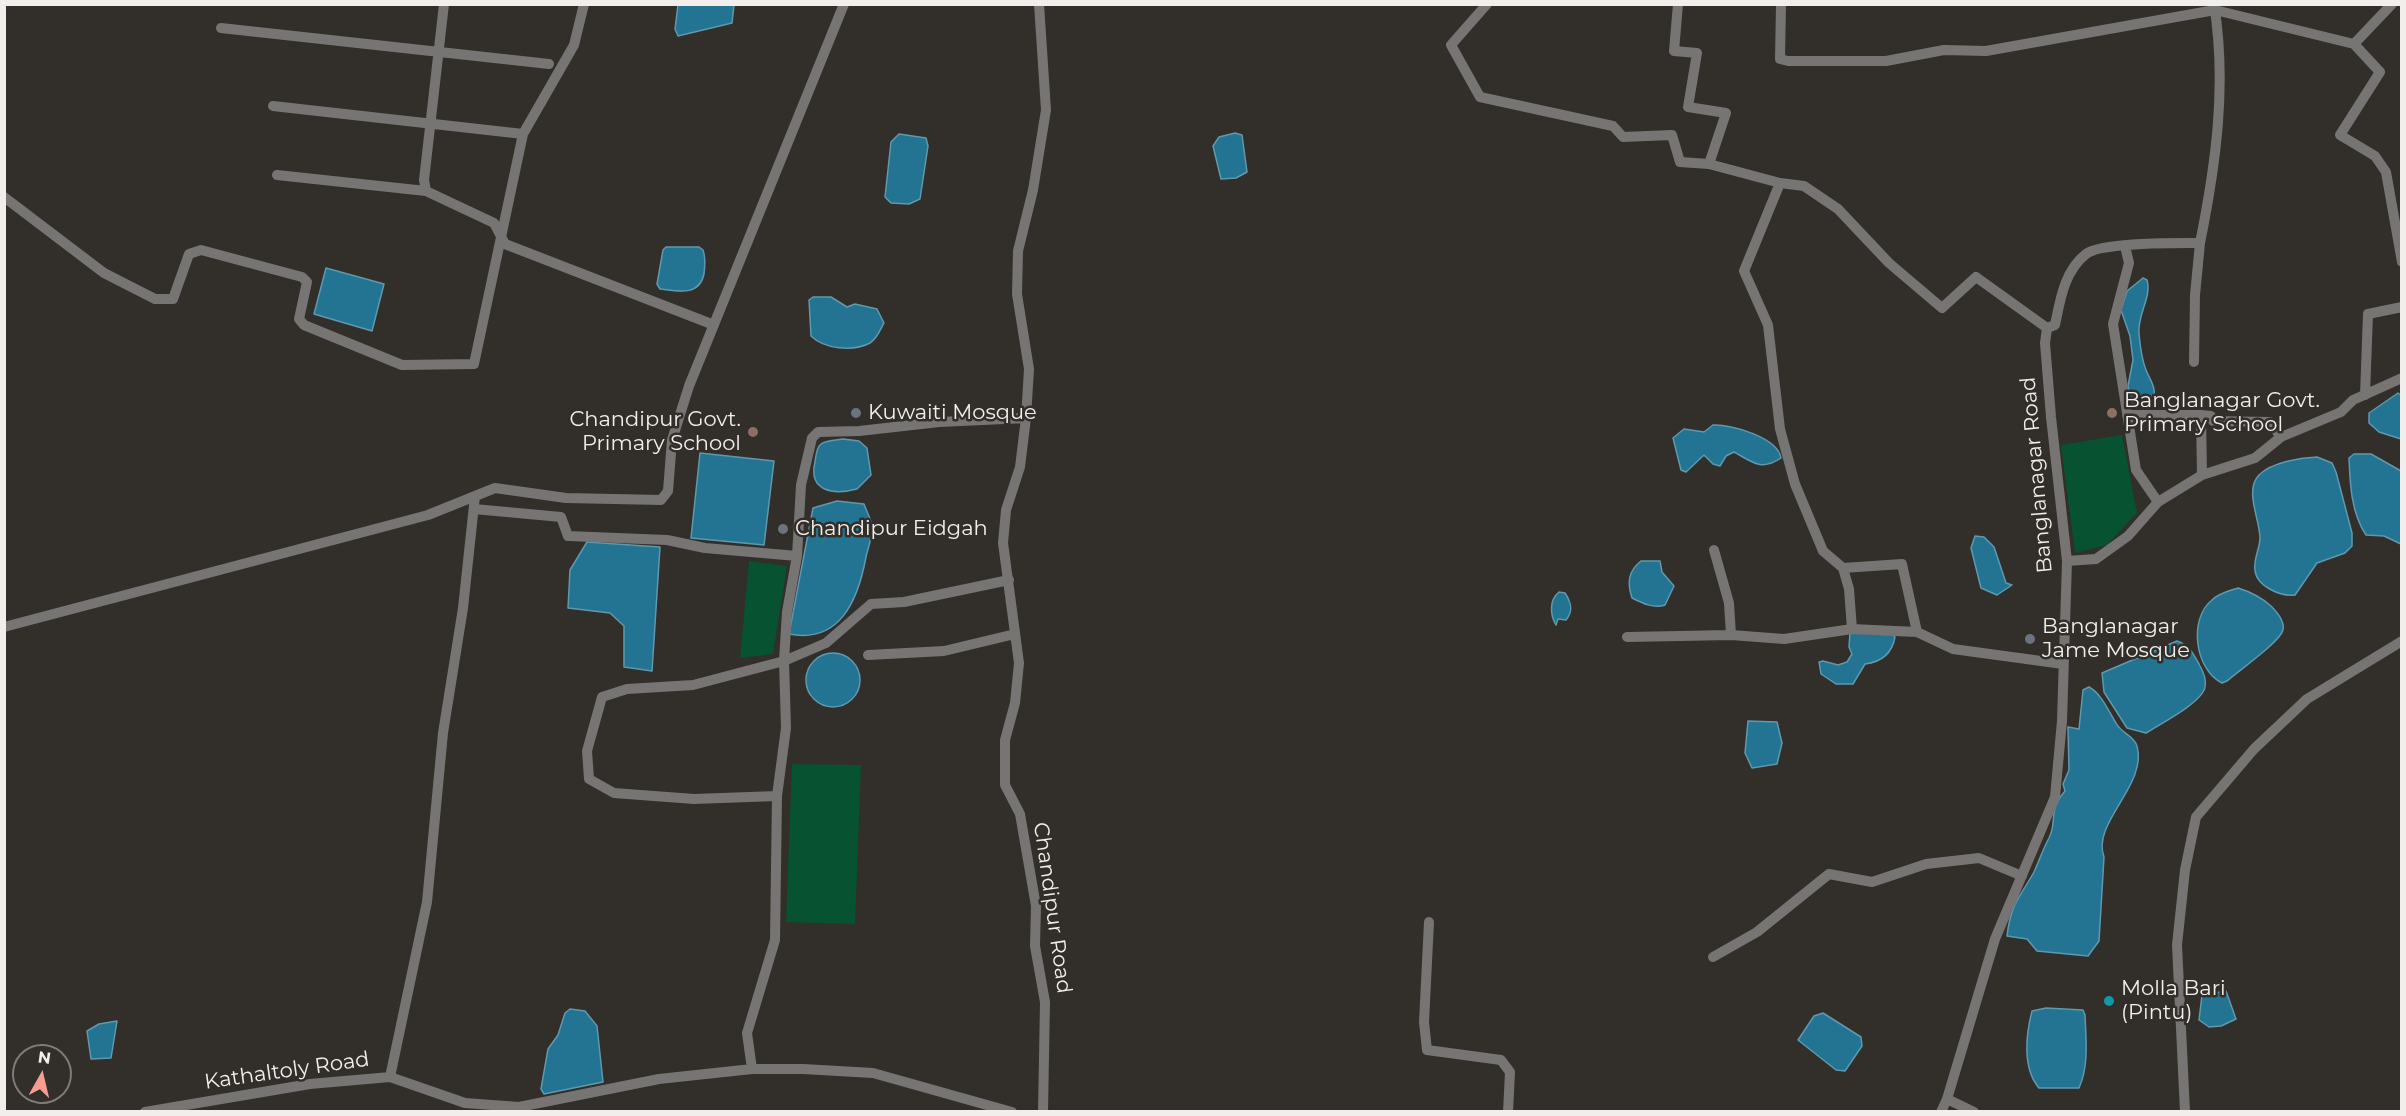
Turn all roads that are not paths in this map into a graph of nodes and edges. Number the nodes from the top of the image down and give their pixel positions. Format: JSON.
{"nodes":[{"id":1,"x":444,"y":4,"type":"edge"},
{"id":2,"x":584,"y":4,"type":"edge"},
{"id":3,"x":844,"y":4,"type":"edge"},
{"id":4,"x":1039,"y":4,"type":"edge"},
{"id":5,"x":1487,"y":4,"type":"edge"},
{"id":6,"x":1678,"y":4,"type":"edge"},
{"id":7,"x":1781,"y":4,"type":"edge"},
{"id":8,"x":2392,"y":4,"type":"edge"},
{"id":9,"x":2214,"y":7,"type":"edge"},
{"id":10,"x":221,"y":28,"type":"dead end"},
{"id":11,"x":2354,"y":44,"type":"junction"},
{"id":12,"x":438,"y":54,"type":"junction"},
{"id":13,"x":549,"y":64,"type":"dead end"},
{"id":14,"x":273,"y":106,"type":"dead end"},
{"id":15,"x":430,"y":123,"type":"junction"},
{"id":16,"x":523,"y":134,"type":"junction"},
{"id":17,"x":1710,"y":164,"type":"junction"},
{"id":18,"x":277,"y":175,"type":"dead end"},
{"id":19,"x":1780,"y":183,"type":"junction"},
{"id":20,"x":426,"y":190,"type":"junction"},
{"id":21,"x":4,"y":197,"type":"edge"},
{"id":22,"x":500,"y":236,"type":"junction"},
{"id":23,"x":2200,"y":243,"type":"junction"},
{"id":24,"x":2125,"y":246,"type":"junction"},
{"id":25,"x":2402,"y":262,"type":"edge"},
{"id":26,"x":2402,"y":307,"type":"edge"},
{"id":27,"x":714,"y":325,"type":"junction"},
{"id":28,"x":2047,"y":328,"type":"junction"},
{"id":29,"x":2194,"y":362,"type":"dead end"},
{"id":30,"x":2402,"y":378,"type":"edge"},
{"id":31,"x":2365,"y":395,"type":"junction"},
{"id":32,"x":2201,"y":415,"type":"junction"},
{"id":33,"x":2127,"y":416,"type":"junction"},
{"id":34,"x":1026,"y":418,"type":"junction"},
{"id":35,"x":2281,"y":437,"type":"junction"},
{"id":36,"x":2202,"y":475,"type":"junction"},
{"id":37,"x":475,"y":495,"type":"junction"},
{"id":38,"x":2158,"y":502,"type":"junction"},
{"id":39,"x":474,"y":509,"type":"junction"},
{"id":40,"x":1714,"y":550,"type":"dead end"},
{"id":41,"x":797,"y":556,"type":"junction"},
{"id":42,"x":2067,"y":561,"type":"junction"},
{"id":43,"x":1843,"y":568,"type":"junction"},
{"id":44,"x":1009,"y":580,"type":"junction"},
{"id":45,"x":4,"y":627,"type":"edge"},
{"id":46,"x":1852,"y":629,"type":"junction"},
{"id":47,"x":1917,"y":632,"type":"junction"},
{"id":48,"x":1015,"y":634,"type":"junction"},
{"id":49,"x":1731,"y":635,"type":"junction"},
{"id":50,"x":1627,"y":637,"type":"dead end"},
{"id":51,"x":2402,"y":641,"type":"edge"},
{"id":52,"x":868,"y":655,"type":"dead end"},
{"id":53,"x":784,"y":661,"type":"junction"},
{"id":54,"x":2063,"y":664,"type":"junction"},
{"id":55,"x":777,"y":796,"type":"junction"},
{"id":56,"x":2022,"y":876,"type":"junction"},
{"id":57,"x":1430,"y":922,"type":"dead end"},
{"id":58,"x":1713,"y":957,"type":"dead end"},
{"id":59,"x":752,"y":1069,"type":"junction"},
{"id":60,"x":390,"y":1077,"type":"junction"},
{"id":61,"x":1947,"y":1099,"type":"junction"},
{"id":62,"x":145,"y":1112,"type":"edge"},
{"id":63,"x":1012,"y":1112,"type":"edge"},
{"id":64,"x":1043,"y":1112,"type":"edge"},
{"id":65,"x":1508,"y":1112,"type":"edge"},
{"id":66,"x":1941,"y":1112,"type":"edge"},
{"id":67,"x":1974,"y":1112,"type":"edge"},
{"id":68,"x":2186,"y":1112,"type":"edge"}],
"edges":[{"from":1,"to":12,"type":"street"},
{"from":2,"to":16,"type":"street"},
{"from":3,"to":27,"type":"street"},
{"from":4,"to":34,"type":"street","name":"Chandipur Road"},
{"from":5,"to":17,"type":"street"},
{"from":6,"to":17,"type":"street"},
{"from":7,"to":9,"type":"street"},
{"from":8,"to":11,"type":"street"},
{"from":9,"to":11,"type":"street"},
{"from":9,"to":23,"type":"street"},
{"from":10,"to":12,"type":"street"},
{"from":11,"to":25,"type":"street"},
{"from":12,"to":13,"type":"street"},
{"from":12,"to":15,"type":"street"},
{"from":14,"to":15,"type":"street"},
{"from":15,"to":16,"type":"street"},
{"from":15,"to":20,"type":"street"},
{"from":16,"to":22,"type":"street"},
{"from":17,"to":19,"type":"street"},
{"from":18,"to":20,"type":"street"},
{"from":19,"to":28,"type":"street"},
{"from":19,"to":43,"type":"street"},
{"from":20,"to":22,"type":"street"},
{"from":21,"to":22,"type":"street"},
{"from":22,"to":27,"type":"street"},
{"from":23,"to":24,"type":"street","name":"Banglanagar Road"},
{"from":23,"to":29,"type":"street"},
{"from":24,"to":28,"type":"street","name":"Banglanagar Road"},
{"from":24,"to":33,"type":"street"},
{"from":26,"to":31,"type":"street"},
{"from":27,"to":37,"type":"street"},
{"from":28,"to":42,"type":"street","name":"Banglanagar Road"},
{"from":30,"to":31,"type":"street"},
{"from":31,"to":35,"type":"street"},
{"from":32,"to":33,"type":"street"},
{"from":32,"to":35,"type":"street"},
{"from":32,"to":36,"type":"street"},
{"from":33,"to":38,"type":"street"},
{"from":34,"to":41,"type":"street"},
{"from":34,"to":44,"type":"street","name":"Chandipur Road"},
{"from":35,"to":36,"type":"street"},
{"from":36,"to":38,"type":"street"},
{"from":37,"to":39,"type":"street"},
{"from":37,"to":45,"type":"street"},
{"from":38,"to":42,"type":"street"},
{"from":39,"to":41,"type":"street"},
{"from":39,"to":60,"type":"street"},
{"from":40,"to":49,"type":"street"},
{"from":41,"to":53,"type":"street"},
{"from":42,"to":54,"type":"street","name":"Banglanagar Road"},
{"from":43,"to":46,"type":"street"},
{"from":43,"to":47,"type":"street"},
{"from":44,"to":48,"type":"street","name":"Chandipur Road"},
{"from":44,"to":53,"type":"street"},
{"from":46,"to":47,"type":"street"},
{"from":46,"to":49,"type":"street"},
{"from":47,"to":54,"type":"street"},
{"from":48,"to":52,"type":"street"},
{"from":48,"to":64,"type":"street","name":"Chandipur Road"},
{"from":49,"to":50,"type":"street"},
{"from":51,"to":68,"type":"street"},
{"from":53,"to":55,"type":"street"},
{"from":53,"to":55,"type":"street"},
{"from":54,"to":56,"type":"street","name":"Banglanagar Road"},
{"from":55,"to":59,"type":"street"},
{"from":56,"to":58,"type":"street"},
{"from":56,"to":61,"type":"street","name":"Banglanagar Road"},
{"from":57,"to":65,"type":"street"},
{"from":59,"to":60,"type":"street","name":"Kathaltoly Road"},
{"from":59,"to":63,"type":"street","name":"Kathaltoly Road"},
{"from":60,"to":62,"type":"street","name":"Kathaltoly Road"},
{"from":61,"to":66,"type":"street","name":"Banglanagar Road"},
{"from":61,"to":67,"type":"street"}]}
